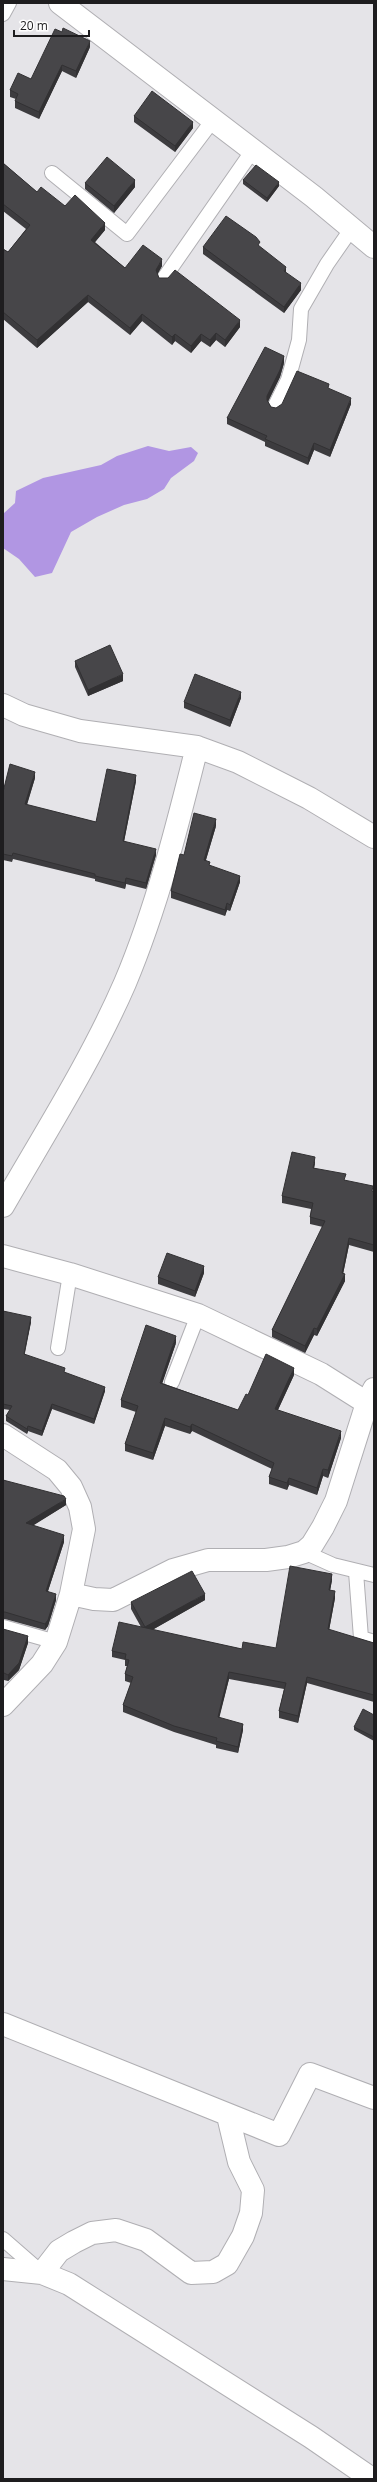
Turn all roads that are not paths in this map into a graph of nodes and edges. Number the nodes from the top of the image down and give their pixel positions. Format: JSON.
{"nodes":[{"id":1,"x":9,"y":3,"type":"edge"},
{"id":2,"x":60,"y":3,"type":"edge"},
{"id":3,"x":3,"y":14,"type":"edge"},
{"id":4,"x":213,"y":120,"type":"junction"},
{"id":5,"x":253,"y":150,"type":"junction"},
{"id":6,"x":52,"y":173,"type":"dead end"},
{"id":7,"x":352,"y":228,"type":"junction"},
{"id":8,"x":374,"y":247,"type":"edge"},
{"id":9,"x":164,"y":278,"type":"edge"},
{"id":10,"x":275,"y":406,"type":"edge"},
{"id":11,"x":3,"y":705,"type":"edge"},
{"id":12,"x":197,"y":747,"type":"junction"},
{"id":13,"x":374,"y":837,"type":"edge"},
{"id":14,"x":3,"y":1206,"type":"edge"},
{"id":15,"x":3,"y":1256,"type":"edge"},
{"id":16,"x":70,"y":1274,"type":"junction"},
{"id":17,"x":198,"y":1315,"type":"junction"},
{"id":18,"x":58,"y":1348,"type":"dead end"},
{"id":19,"x":172,"y":1382,"type":"dead end"},
{"id":20,"x":371,"y":1396,"type":"edge"},
{"id":21,"x":3,"y":1435,"type":"edge"},
{"id":22,"x":304,"y":1552,"type":"junction"},
{"id":23,"x":356,"y":1572,"type":"junction"},
{"id":24,"x":374,"y":1575,"type":"edge"},
{"id":25,"x":70,"y":1594,"type":"junction"},
{"id":26,"x":3,"y":1627,"type":"edge"},
{"id":27,"x":56,"y":1642,"type":"junction"},
{"id":28,"x":374,"y":1642,"type":"edge"},
{"id":29,"x":3,"y":1705,"type":"edge"},
{"id":30,"x":3,"y":2024,"type":"edge"},
{"id":31,"x":374,"y":2098,"type":"edge"},
{"id":32,"x":228,"y":2116,"type":"junction"},
{"id":33,"x":3,"y":2239,"type":"edge"},
{"id":34,"x":3,"y":2269,"type":"edge"},
{"id":35,"x":42,"y":2273,"type":"junction"},
{"id":36,"x":372,"y":2479,"type":"edge"}],
"edges":[{"from":1,"to":3,"type":"lane"},
{"from":2,"to":4,"type":"street"},
{"from":4,"to":5,"type":"street"},
{"from":4,"to":6,"type":"lane"},
{"from":5,"to":7,"type":"street"},
{"from":5,"to":9,"type":"lane"},
{"from":7,"to":8,"type":"street"},
{"from":7,"to":10,"type":"lane"},
{"from":11,"to":12,"type":"street"},
{"from":12,"to":13,"type":"street"},
{"from":12,"to":14,"type":"street"},
{"from":15,"to":16,"type":"street"},
{"from":16,"to":17,"type":"street"},
{"from":16,"to":18,"type":"lane"},
{"from":17,"to":19,"type":"lane"},
{"from":17,"to":20,"type":"street"},
{"from":20,"to":22,"type":"street"},
{"from":21,"to":25,"type":"street"},
{"from":22,"to":23,"type":"lane"},
{"from":22,"to":25,"type":"street"},
{"from":23,"to":24,"type":"lane"},
{"from":23,"to":28,"type":"lane"},
{"from":25,"to":27,"type":"street"},
{"from":26,"to":27,"type":"lane"},
{"from":27,"to":29,"type":"street"},
{"from":30,"to":32,"type":"street"},
{"from":31,"to":32,"type":"street"},
{"from":32,"to":35,"type":"street"},
{"from":33,"to":35,"type":"lane"},
{"from":34,"to":35,"type":"street"},
{"from":35,"to":36,"type":"street"}]}
